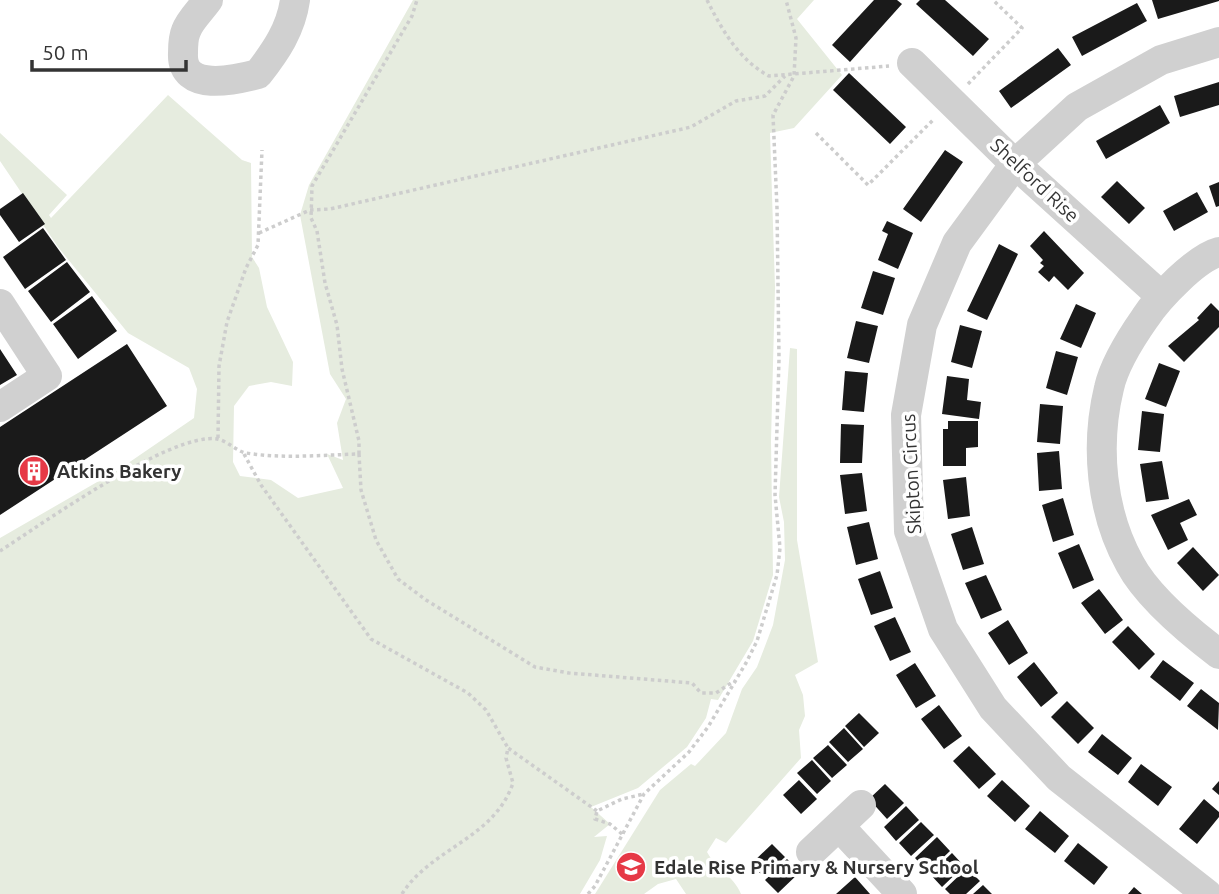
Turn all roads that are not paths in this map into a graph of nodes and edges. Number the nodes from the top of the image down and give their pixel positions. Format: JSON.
{"nodes":[{"id":1,"x":208,"y":0,"type":"edge"},
{"id":2,"x":295,"y":0,"type":"edge"},
{"id":3,"x":1219,"y":42,"type":"edge"},
{"id":4,"x":912,"y":63,"type":"road end"},
{"id":5,"x":1015,"y":164,"type":"junction"},
{"id":6,"x":1219,"y":251,"type":"edge"},
{"id":7,"x":1160,"y":295,"type":"junction"},
{"id":8,"x":0,"y":304,"type":"edge"},
{"id":9,"x":0,"y":407,"type":"edge"},
{"id":10,"x":1219,"y":654,"type":"edge"},
{"id":11,"x":861,"y":805,"type":"dead end"},
{"id":12,"x":839,"y":826,"type":"junction"},
{"id":13,"x":811,"y":852,"type":"dead end"},
{"id":14,"x":902,"y":894,"type":"edge"},
{"id":15,"x":1207,"y":894,"type":"edge"}],
"edges":[{"from":1,"to":2,"type":"street"},
{"from":3,"to":5,"type":"street","name":"Skipton Circus"},
{"from":4,"to":5,"type":"street","name":"Shelford Rise"},
{"from":5,"to":7,"type":"street","name":"Shelford Rise"},
{"from":5,"to":15,"type":"street","name":"Skipton Circus"},
{"from":6,"to":7,"type":"street"},
{"from":7,"to":10,"type":"street"},
{"from":8,"to":9,"type":"street"},
{"from":11,"to":12,"type":"street"},
{"from":12,"to":13,"type":"street"},
{"from":12,"to":14,"type":"street"}]}
